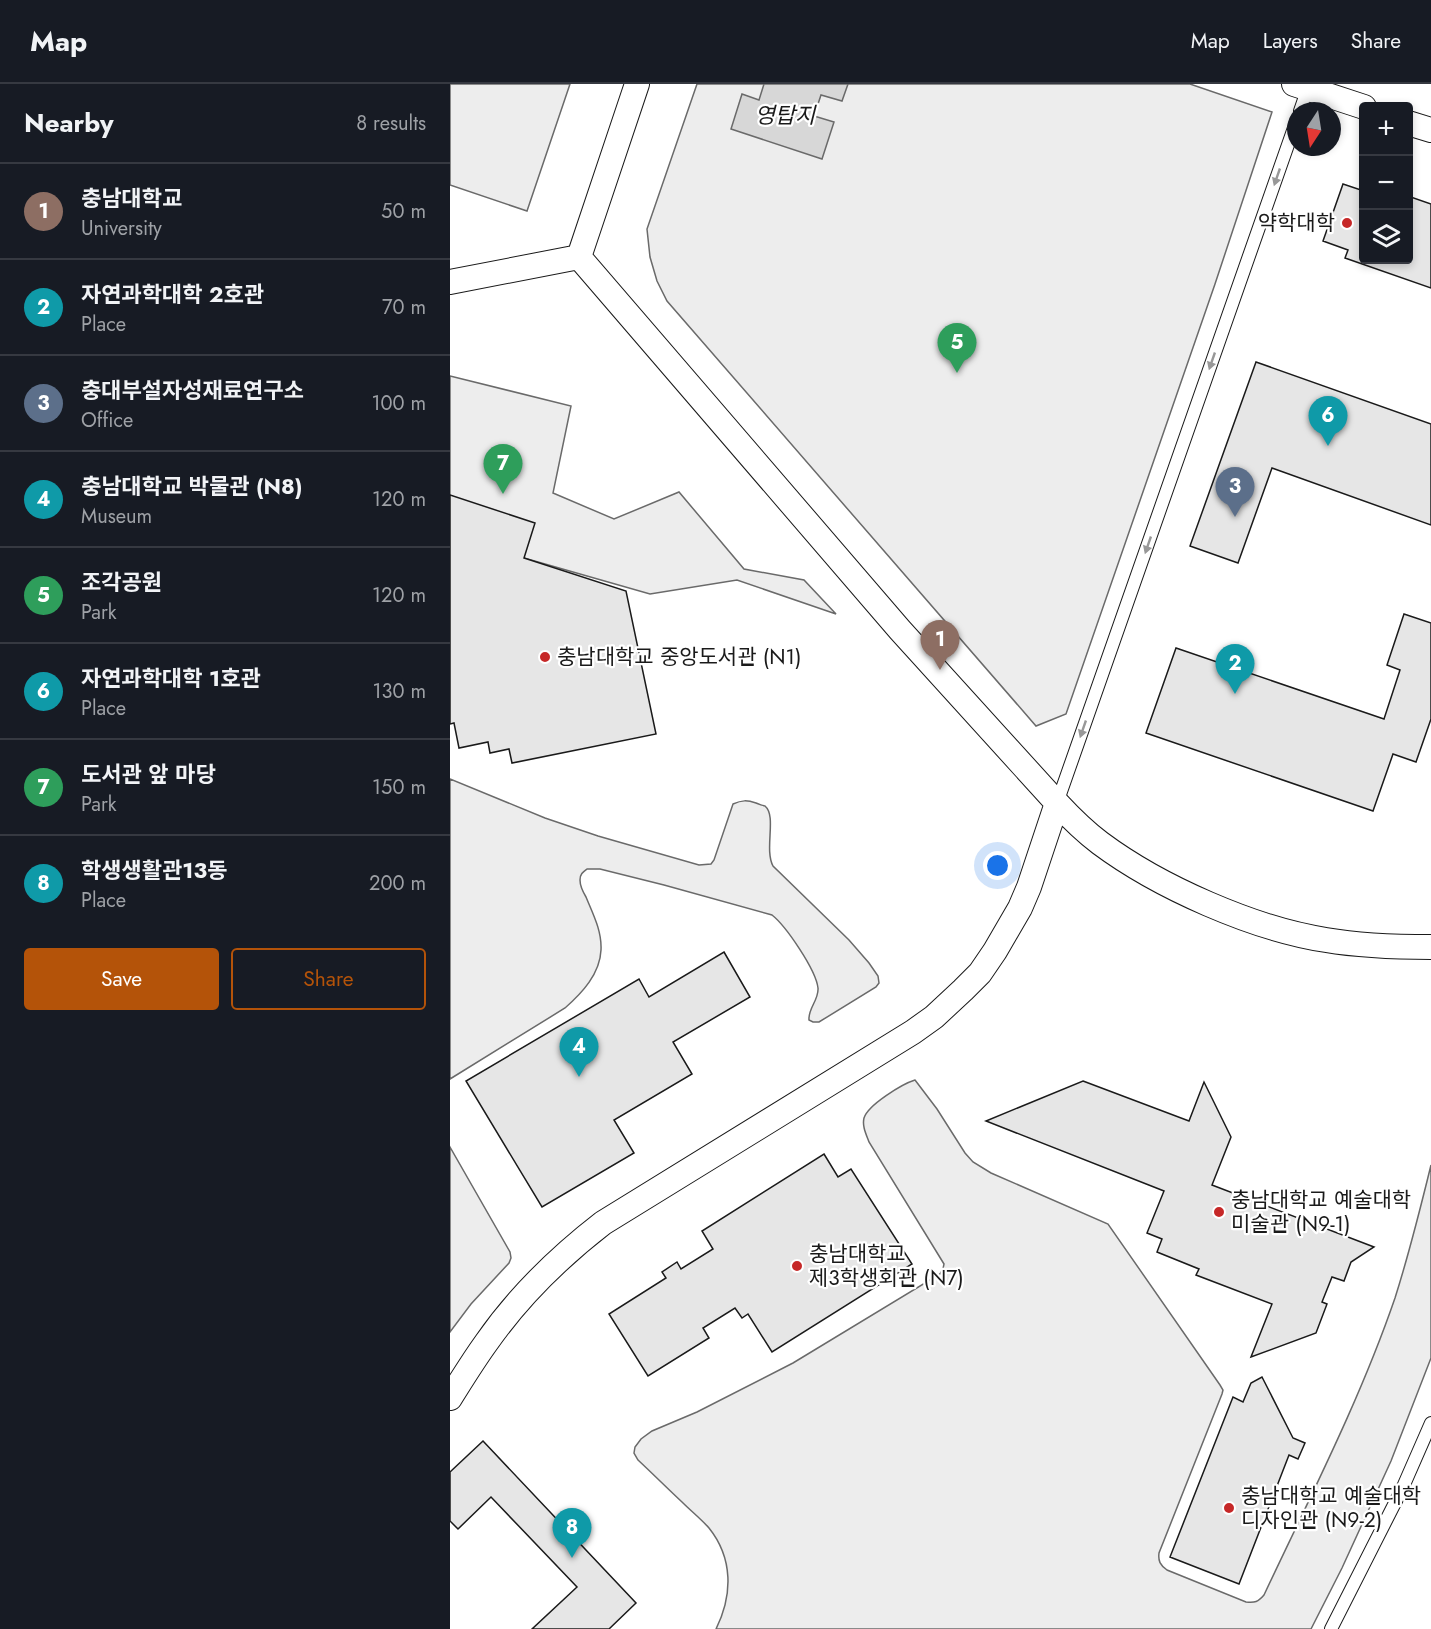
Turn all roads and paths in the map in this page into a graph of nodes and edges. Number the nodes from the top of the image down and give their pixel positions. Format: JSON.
{"nodes":[{"id":1,"x":637,"y":84,"type":"edge"},
{"id":2,"x":1303,"y":92,"type":"edge"},
{"id":3,"x":1359,"y":106,"type":"edge"},
{"id":4,"x":1413,"y":125,"type":"edge"},
{"id":5,"x":1431,"y":130,"type":"edge"},
{"id":6,"x":1287,"y":148,"type":"edge"},
{"id":7,"x":579,"y":257,"type":"junction"},
{"id":8,"x":450,"y":282,"type":"edge"},
{"id":9,"x":1057,"y":803,"type":"junction"},
{"id":10,"x":1431,"y":947,"type":"edge"},
{"id":11,"x":450,"y":1398,"type":"edge"},
{"id":12,"x":1431,"y":1423,"type":"edge"},
{"id":13,"x":1331,"y":1629,"type":"edge"}],
"edges":[{"from":1,"to":7,"type":"street"},
{"from":2,"to":3,"type":"street"},
{"from":4,"to":5,"type":"street"},
{"from":6,"to":9,"type":"lane","one_way":true},
{"from":7,"to":8,"type":"street"},
{"from":7,"to":9,"type":"street"},
{"from":9,"to":10,"type":"street"},
{"from":9,"to":11,"type":"street"},
{"from":12,"to":13,"type":"lane"}]}
